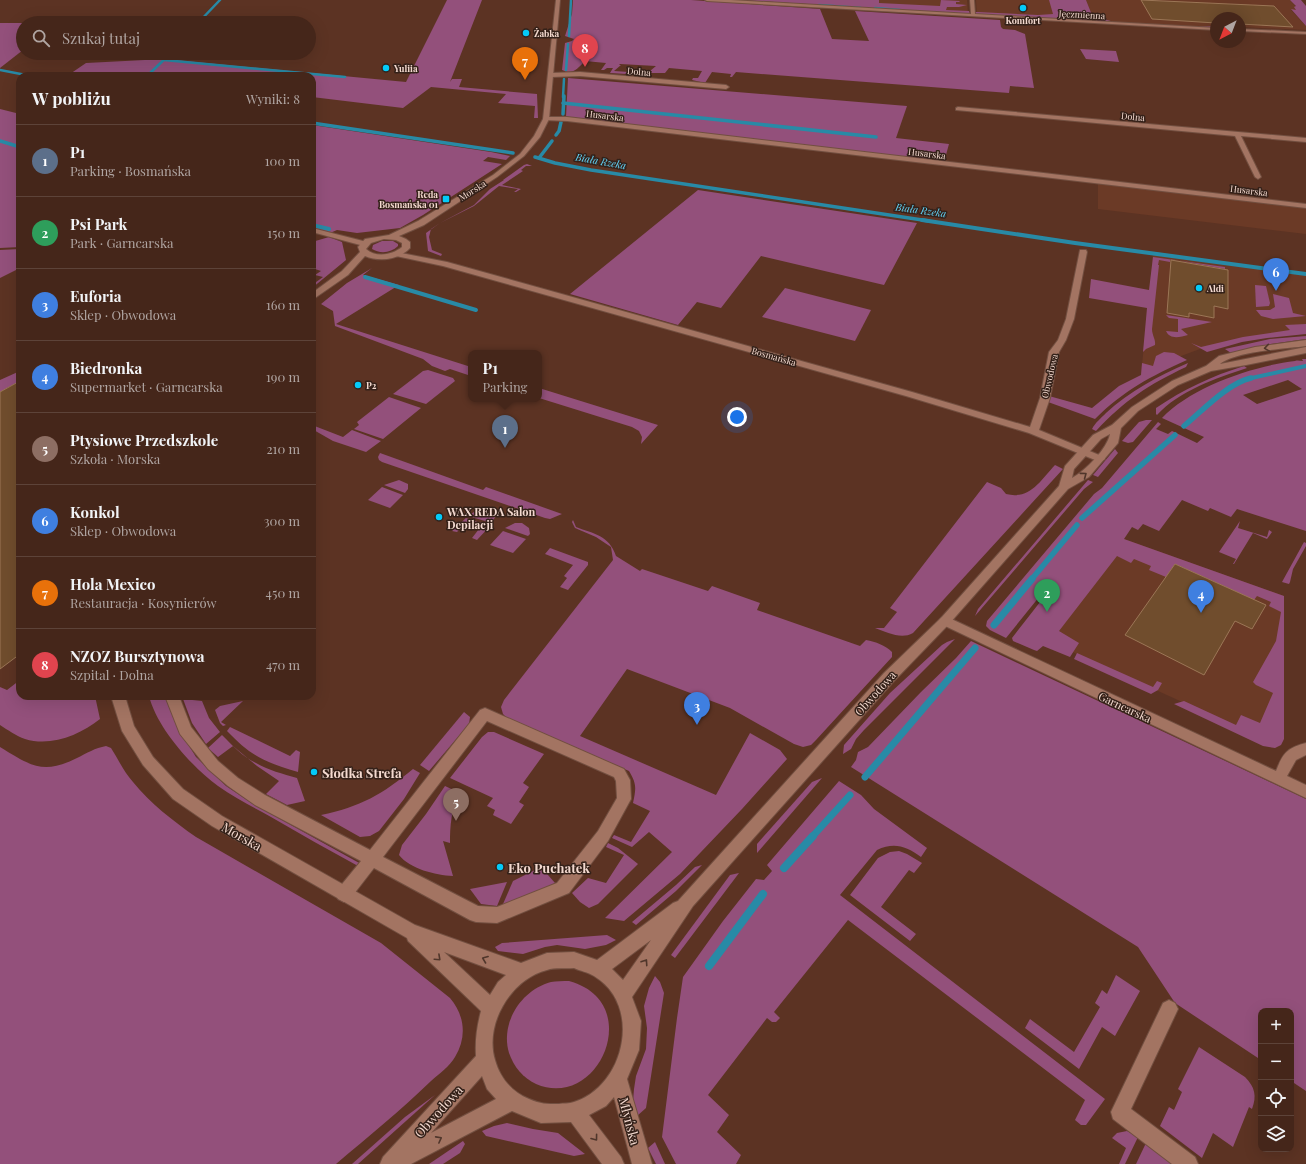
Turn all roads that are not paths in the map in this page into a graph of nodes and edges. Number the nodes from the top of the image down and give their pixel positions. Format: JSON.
{"nodes":[{"id":1,"x":558,"y":0,"type":"edge"},
{"id":2,"x":707,"y":0,"type":"edge"},
{"id":3,"x":972,"y":0,"type":"edge"},
{"id":4,"x":973,"y":16,"type":"junction"},
{"id":5,"x":1210,"y":29,"type":"edge"},
{"id":6,"x":1246,"y":30,"type":"edge"},
{"id":7,"x":1306,"y":33,"type":"edge"},
{"id":8,"x":550,"y":75,"type":"junction"},
{"id":9,"x":726,"y":87,"type":"dead end"},
{"id":10,"x":958,"y":109,"type":"dead end"},
{"id":11,"x":546,"y":119,"type":"junction"},
{"id":12,"x":1237,"y":134,"type":"junction"},
{"id":13,"x":1306,"y":140,"type":"edge"},
{"id":14,"x":1258,"y":178,"type":"dead end"},
{"id":15,"x":1306,"y":206,"type":"edge"},
{"id":16,"x":421,"y":223,"type":"junction"},
{"id":17,"x":316,"y":231,"type":"edge"},
{"id":18,"x":333,"y":235,"type":"junction"},
{"id":19,"x":390,"y":237,"type":"junction"},
{"id":20,"x":373,"y":239,"type":"junction"},
{"id":21,"x":364,"y":244,"type":"junction"},
{"id":22,"x":405,"y":244,"type":"junction"},
{"id":23,"x":1083,"y":252,"type":"dead end"},
{"id":24,"x":364,"y":253,"type":"junction"},
{"id":25,"x":396,"y":254,"type":"junction"},
{"id":26,"x":378,"y":257,"type":"junction"},
{"id":27,"x":444,"y":264,"type":"junction"},
{"id":28,"x":344,"y":273,"type":"junction"},
{"id":29,"x":316,"y":294,"type":"edge"},
{"id":30,"x":1306,"y":343,"type":"edge"},
{"id":31,"x":1306,"y":350,"type":"edge"},
{"id":32,"x":1209,"y":368,"type":"junction"},
{"id":33,"x":1116,"y":428,"type":"junction"},
{"id":34,"x":1033,"y":431,"type":"junction"},
{"id":35,"x":1084,"y":452,"type":"junction"},
{"id":36,"x":1100,"y":459,"type":"junction"},
{"id":37,"x":1064,"y":487,"type":"junction"},
{"id":38,"x":945,"y":621,"type":"junction"},
{"id":39,"x":119,"y":700,"type":"edge"},
{"id":40,"x":174,"y":700,"type":"edge"},
{"id":41,"x":1306,"y":749,"type":"edge"},
{"id":42,"x":1279,"y":779,"type":"junction"},
{"id":43,"x":1306,"y":792,"type":"edge"},
{"id":44,"x":372,"y":858,"type":"junction"},
{"id":45,"x":344,"y":894,"type":"junction"},
{"id":46,"x":687,"y":901,"type":"junction"},
{"id":47,"x":410,"y":931,"type":"junction"},
{"id":48,"x":598,"y":969,"type":"junction"},
{"id":49,"x":521,"y":972,"type":"junction"},
{"id":50,"x":623,"y":994,"type":"junction"},
{"id":51,"x":491,"y":1008,"type":"junction"},
{"id":52,"x":1169,"y":1008,"type":"dead end"},
{"id":53,"x":485,"y":1059,"type":"junction"},
{"id":54,"x":618,"y":1078,"type":"junction"},
{"id":55,"x":511,"y":1101,"type":"junction"},
{"id":56,"x":575,"y":1112,"type":"junction"},
{"id":57,"x":391,"y":1164,"type":"edge"},
{"id":58,"x":614,"y":1164,"type":"edge"},
{"id":59,"x":642,"y":1164,"type":"edge"},
{"id":60,"x":1188,"y":1164,"type":"edge"}],
"edges":[{"from":1,"to":8,"type":"street"},
{"from":2,"to":4,"type":"street","name":"Jęczmienna"},
{"from":3,"to":4,"type":"street"},
{"from":4,"to":5,"type":"street","name":"Jęczmienna"},
{"from":6,"to":7,"type":"street"},
{"from":8,"to":9,"type":"street","name":"Dolna"},
{"from":8,"to":11,"type":"street"},
{"from":10,"to":12,"type":"street","name":"Dolna"},
{"from":11,"to":15,"type":"street","name":"Husarska"},
{"from":11,"to":16,"type":"street","name":"Morska"},
{"from":12,"to":13,"type":"street","name":"Dolna"},
{"from":12,"to":14,"type":"street"},
{"from":16,"to":19,"type":"street","name":"Morska"},
{"from":16,"to":22,"type":"street","name":"Morska"},
{"from":17,"to":18,"type":"street"},
{"from":18,"to":20,"type":"street"},
{"from":18,"to":21,"type":"street"},
{"from":19,"to":20,"type":"street","name":"Morska"},
{"from":19,"to":22,"type":"street","name":"Morska"},
{"from":20,"to":21,"type":"street","name":"Morska"},
{"from":21,"to":24,"type":"street"},
{"from":22,"to":25,"type":"street","name":"Morska"},
{"from":22,"to":27,"type":"street","name":"Bosmańska"},
{"from":23,"to":34,"type":"street","name":"Obwodowa"},
{"from":24,"to":26,"type":"street","name":"Morska"},
{"from":24,"to":28,"type":"street","name":"Morska"},
{"from":25,"to":26,"type":"street","name":"Morska"},
{"from":25,"to":27,"type":"street","name":"Bosmańska"},
{"from":26,"to":28,"type":"street","name":"Morska"},
{"from":27,"to":34,"type":"street","name":"Bosmańska"},
{"from":28,"to":29,"type":"street","name":"Morska"},
{"from":30,"to":32,"type":"street","name":"Obwodowa","one_way":true},
{"from":31,"to":32,"type":"street","name":"Obwodowa"},
{"from":32,"to":33,"type":"street","name":"Obwodowa"},
{"from":33,"to":35,"type":"street","name":"Obwodowa"},
{"from":33,"to":36,"type":"street","name":"Obwodowa"},
{"from":34,"to":35,"type":"street","name":"Bosmańska"},
{"from":35,"to":36,"type":"street","name":"Bosmańska"},
{"from":35,"to":37,"type":"street","name":"Obwodowa"},
{"from":37,"to":36,"type":"street","name":"Obwodowa","one_way":true},
{"from":37,"to":38,"type":"street","name":"Obwodowa"},
{"from":38,"to":42,"type":"street","name":"Garncarska"},
{"from":38,"to":46,"type":"street","name":"Obwodowa"},
{"from":39,"to":45,"type":"street","name":"Morska"},
{"from":40,"to":44,"type":"street"},
{"from":41,"to":42,"type":"street"},
{"from":42,"to":43,"type":"street","name":"Garncarska"},
{"from":44,"to":44,"type":"street"},
{"from":44,"to":45,"type":"street"},
{"from":45,"to":47,"type":"street","name":"Morska"},
{"from":46,"to":48,"type":"street","name":"Obwodowa"},
{"from":50,"to":46,"type":"street","name":"Obwodowa","one_way":true},
{"from":49,"to":47,"type":"street","name":"Morska","one_way":true},
{"from":47,"to":51,"type":"street","name":"Morska","one_way":true},
{"from":48,"to":49,"type":"street"},
{"from":48,"to":50,"type":"street"},
{"from":49,"to":51,"type":"street"},
{"from":50,"to":54,"type":"street"},
{"from":51,"to":53,"type":"street"},
{"from":52,"to":60,"type":"street"},
{"from":53,"to":55,"type":"street"},
{"from":53,"to":57,"type":"street","name":"Obwodowa"},
{"from":54,"to":56,"type":"street"},
{"from":54,"to":59,"type":"street","name":"Młyńska"},
{"from":55,"to":56,"type":"street"},
{"from":57,"to":55,"type":"street","name":"Obwodowa","one_way":true},
{"from":56,"to":58,"type":"street","one_way":true}]}
